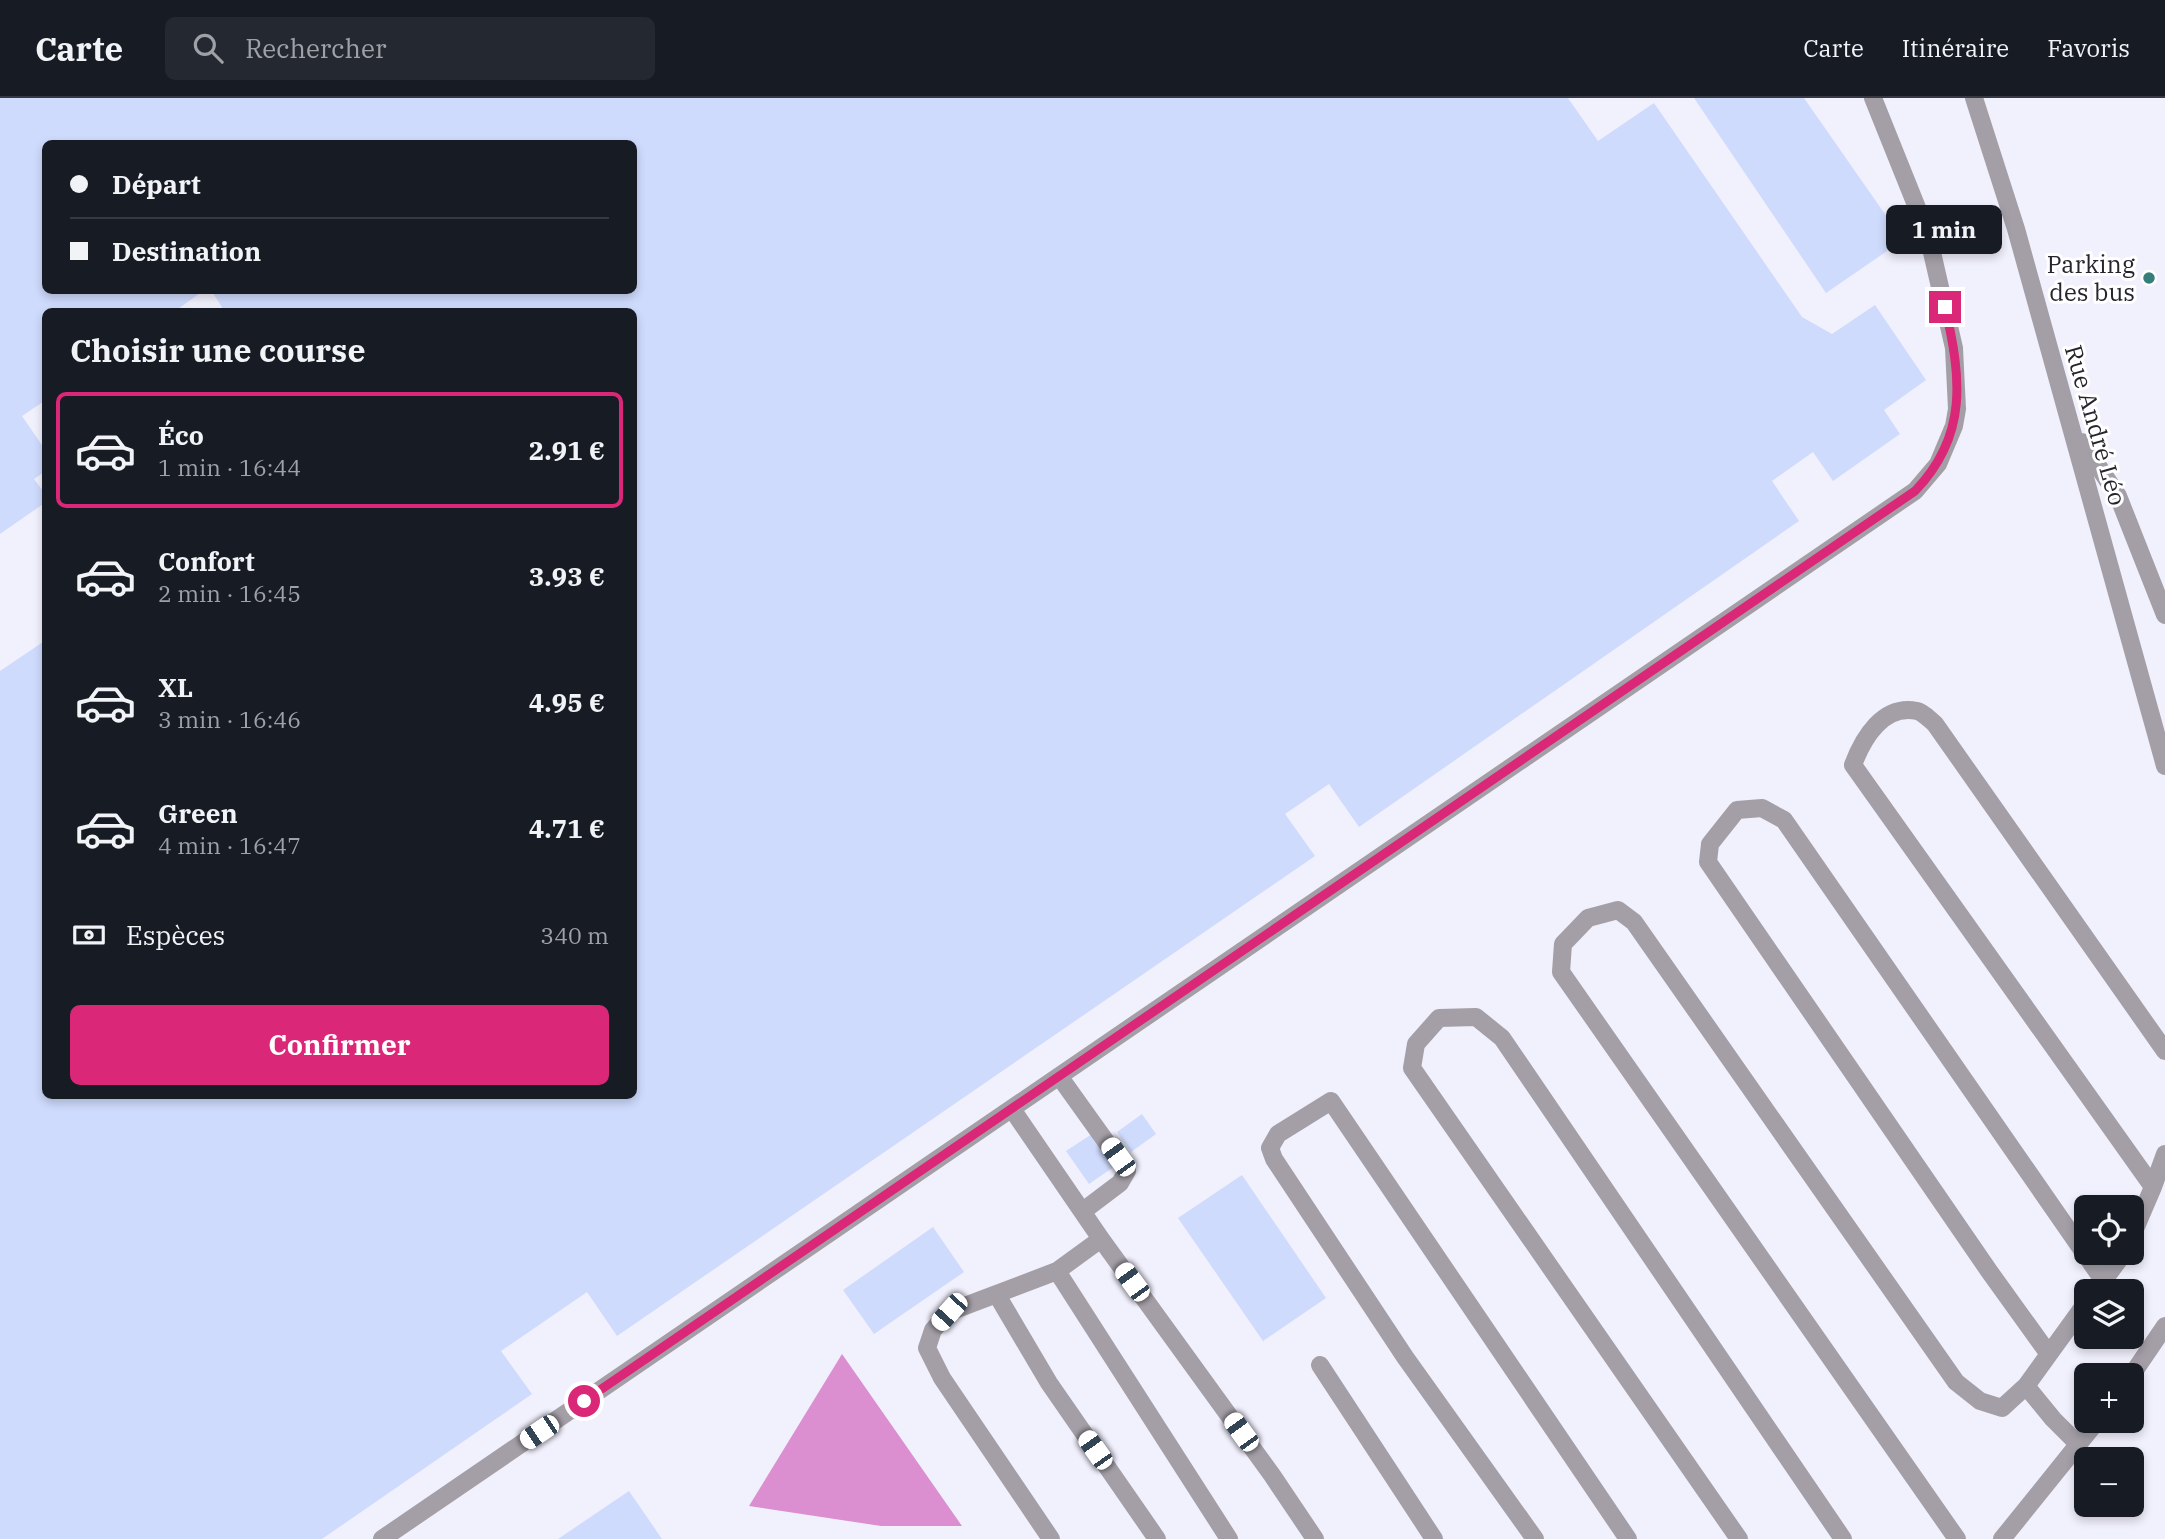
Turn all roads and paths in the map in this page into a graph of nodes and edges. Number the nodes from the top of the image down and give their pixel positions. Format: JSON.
{"nodes":[{"id":1,"x":1873,"y":98,"type":"edge"},
{"id":2,"x":1974,"y":98,"type":"edge"},
{"id":3,"x":2073,"y":428,"type":"junction"},
{"id":4,"x":2165,"y":615,"type":"edge"},
{"id":5,"x":2165,"y":766,"type":"edge"},
{"id":6,"x":2165,"y":1051,"type":"edge"},
{"id":7,"x":1059,"y":1076,"type":"junction"},
{"id":8,"x":1012,"y":1109,"type":"junction"},
{"id":9,"x":2165,"y":1154,"type":"edge"},
{"id":10,"x":2153,"y":1187,"type":"junction"},
{"id":11,"x":2144,"y":1208,"type":"edge"},
{"id":12,"x":1083,"y":1211,"type":"junction"},
{"id":13,"x":1101,"y":1239,"type":"junction"},
{"id":14,"x":2115,"y":1265,"type":"edge"},
{"id":15,"x":1057,"y":1271,"type":"junction"},
{"id":16,"x":2094,"y":1279,"type":"edge"},
{"id":17,"x":2104,"y":1279,"type":"edge"},
{"id":18,"x":996,"y":1295,"type":"junction"},
{"id":19,"x":2074,"y":1319,"type":"edge"},
{"id":20,"x":2165,"y":1326,"type":"edge"},
{"id":21,"x":2048,"y":1353,"type":"junction"},
{"id":22,"x":2139,"y":1363,"type":"edge"},
{"id":23,"x":1320,"y":1364,"type":"dead end"},
{"id":24,"x":2026,"y":1386,"type":"junction"},
{"id":25,"x":2087,"y":1433,"type":"edge"},
{"id":26,"x":2078,"y":1444,"type":"junction"},
{"id":27,"x":382,"y":1539,"type":"edge"},
{"id":28,"x":1051,"y":1539,"type":"edge"},
{"id":29,"x":1157,"y":1539,"type":"edge"},
{"id":30,"x":1229,"y":1539,"type":"edge"},
{"id":31,"x":1315,"y":1539,"type":"edge"},
{"id":32,"x":1434,"y":1539,"type":"edge"},
{"id":33,"x":1535,"y":1539,"type":"edge"},
{"id":34,"x":1628,"y":1539,"type":"edge"},
{"id":35,"x":1739,"y":1539,"type":"edge"},
{"id":36,"x":1843,"y":1539,"type":"edge"},
{"id":37,"x":1957,"y":1539,"type":"edge"},
{"id":38,"x":2002,"y":1539,"type":"edge"}],
"edges":[{"from":1,"to":7,"type":"street"},
{"from":2,"to":3,"type":"street","name":"Rue André Léo"},
{"from":3,"to":4,"type":"street"},
{"from":3,"to":5,"type":"street","name":"Rue André Léo"},
{"from":6,"to":10,"type":"street"},
{"from":7,"to":8,"type":"street"},
{"from":7,"to":12,"type":"street"},
{"from":8,"to":12,"type":"street"},
{"from":8,"to":27,"type":"street"},
{"from":9,"to":10,"type":"street"},
{"from":10,"to":11,"type":"street"},
{"from":12,"to":13,"type":"street"},
{"from":13,"to":15,"type":"street"},
{"from":13,"to":31,"type":"street"},
{"from":14,"to":17,"type":"street"},
{"from":15,"to":18,"type":"street"},
{"from":15,"to":30,"type":"street"},
{"from":16,"to":21,"type":"street"},
{"from":18,"to":28,"type":"street"},
{"from":18,"to":29,"type":"street"},
{"from":19,"to":21,"type":"street"},
{"from":20,"to":22,"type":"street"},
{"from":21,"to":24,"type":"street"},
{"from":23,"to":32,"type":"street"},
{"from":24,"to":26,"type":"street"},
{"from":24,"to":37,"type":"street"},
{"from":25,"to":26,"type":"street"},
{"from":26,"to":38,"type":"street"},
{"from":33,"to":34,"type":"street"},
{"from":35,"to":36,"type":"street"}]}
